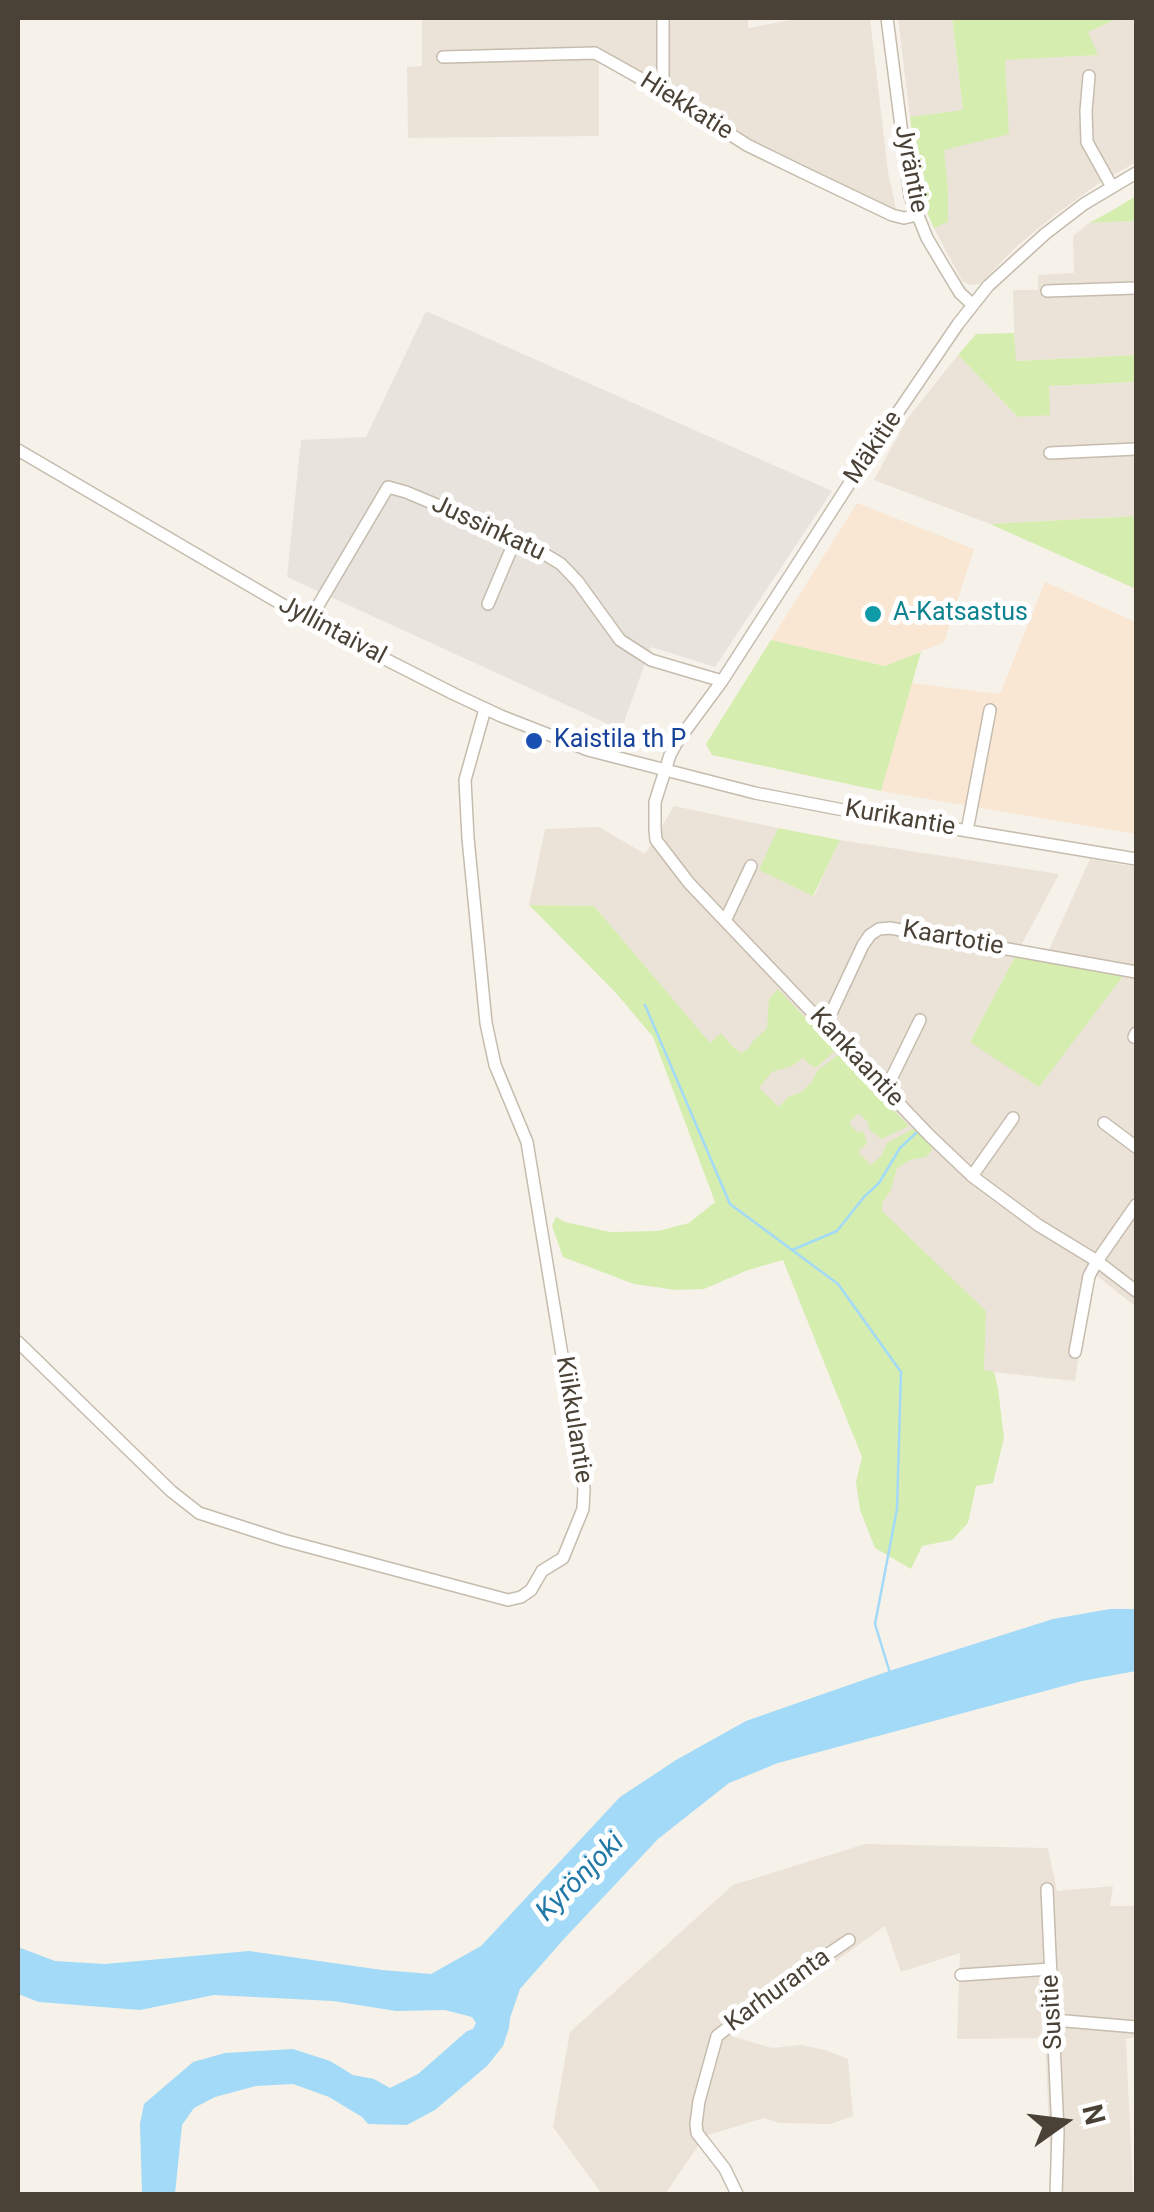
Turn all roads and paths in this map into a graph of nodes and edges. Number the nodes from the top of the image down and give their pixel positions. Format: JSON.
{"nodes":[{"id":1,"x":663,"y":18,"type":"edge"},
{"id":2,"x":887,"y":18,"type":"edge"},
{"id":3,"x":443,"y":57,"type":"dead end"},
{"id":4,"x":1088,"y":76,"type":"dead end"},
{"id":5,"x":663,"y":91,"type":"junction"},
{"id":6,"x":1136,"y":174,"type":"edge"},
{"id":7,"x":1112,"y":187,"type":"junction"},
{"id":8,"x":917,"y":215,"type":"junction"},
{"id":9,"x":1136,"y":288,"type":"edge"},
{"id":10,"x":1047,"y":291,"type":"dead end"},
{"id":11,"x":973,"y":305,"type":"junction"},
{"id":12,"x":1136,"y":449,"type":"edge"},
{"id":13,"x":18,"y":450,"type":"edge"},
{"id":14,"x":1050,"y":453,"type":"dead end"},
{"id":15,"x":516,"y":538,"type":"junction"},
{"id":16,"x":488,"y":604,"type":"dead end"},
{"id":17,"x":312,"y":622,"type":"junction"},
{"id":18,"x":722,"y":681,"type":"junction"},
{"id":19,"x":485,"y":709,"type":"junction"},
{"id":20,"x":990,"y":710,"type":"dead end"},
{"id":21,"x":664,"y":771,"type":"junction"},
{"id":22,"x":968,"y":831,"type":"junction"},
{"id":23,"x":1136,"y":859,"type":"edge"},
{"id":24,"x":751,"y":866,"type":"dead end"},
{"id":25,"x":726,"y":919,"type":"junction"},
{"id":26,"x":1136,"y":972,"type":"edge"},
{"id":27,"x":920,"y":1020,"type":"dead end"},
{"id":28,"x":825,"y":1026,"type":"junction"},
{"id":29,"x":884,"y":1088,"type":"junction"},
{"id":30,"x":1014,"y":1118,"type":"dead end"},
{"id":31,"x":1104,"y":1123,"type":"dead end"},
{"id":32,"x":1136,"y":1147,"type":"edge"},
{"id":33,"x":972,"y":1176,"type":"junction"},
{"id":34,"x":1136,"y":1206,"type":"edge"},
{"id":35,"x":1096,"y":1261,"type":"junction"},
{"id":36,"x":1136,"y":1291,"type":"edge"},
{"id":37,"x":18,"y":1342,"type":"edge"},
{"id":38,"x":1075,"y":1352,"type":"dead end"},
{"id":39,"x":1047,"y":1889,"type":"dead end"},
{"id":40,"x":849,"y":1940,"type":"dead end"},
{"id":41,"x":1051,"y":1969,"type":"junction"},
{"id":42,"x":960,"y":1975,"type":"dead end"},
{"id":43,"x":1054,"y":2020,"type":"junction"},
{"id":44,"x":1136,"y":2027,"type":"edge"},
{"id":45,"x":737,"y":2194,"type":"edge"},
{"id":46,"x":1056,"y":2194,"type":"edge"}],
"edges":[{"from":1,"to":5,"type":"street"},
{"from":2,"to":8,"type":"street","name":"Jyräntie"},
{"from":3,"to":5,"type":"street","name":"Hiekkatie"},
{"from":4,"to":7,"type":"street"},
{"from":5,"to":8,"type":"street","name":"Hiekkatie"},
{"from":6,"to":7,"type":"street","name":"Mäkitie"},
{"from":7,"to":11,"type":"street","name":"Mäkitie"},
{"from":8,"to":11,"type":"street","name":"Jyräntie"},
{"from":9,"to":10,"type":"street"},
{"from":11,"to":18,"type":"street","name":"Mäkitie"},
{"from":12,"to":14,"type":"street"},
{"from":13,"to":17,"type":"street","name":"Jyllintaival"},
{"from":15,"to":16,"type":"street"},
{"from":15,"to":17,"type":"street","name":"Jussinkatu"},
{"from":15,"to":18,"type":"street","name":"Jussinkatu"},
{"from":17,"to":19,"type":"street","name":"Jyllintaival"},
{"from":18,"to":21,"type":"street","name":"Mäkitie"},
{"from":19,"to":21,"type":"street","name":"Jyllintaival"},
{"from":19,"to":37,"type":"street","name":"Kiikkulantie"},
{"from":20,"to":22,"type":"street"},
{"from":21,"to":22,"type":"street","name":"Kurikantie"},
{"from":21,"to":25,"type":"street","name":"Kankaantie"},
{"from":22,"to":23,"type":"street","name":"Kurikantie"},
{"from":24,"to":25,"type":"street"},
{"from":25,"to":28,"type":"street","name":"Kankaantie"},
{"from":26,"to":28,"type":"street","name":"Kaartotie"},
{"from":27,"to":29,"type":"street"},
{"from":28,"to":29,"type":"street","name":"Kankaantie"},
{"from":29,"to":33,"type":"street","name":"Kankaantie"},
{"from":30,"to":33,"type":"street"},
{"from":31,"to":32,"type":"street"},
{"from":33,"to":35,"type":"street","name":"Kankaantie"},
{"from":34,"to":35,"type":"street"},
{"from":35,"to":36,"type":"street","name":"Kankaantie"},
{"from":35,"to":38,"type":"street"},
{"from":39,"to":41,"type":"street","name":"Susitie"},
{"from":40,"to":45,"type":"street","name":"Karhuranta"},
{"from":41,"to":42,"type":"street"},
{"from":41,"to":43,"type":"street","name":"Susitie"},
{"from":43,"to":44,"type":"street"},
{"from":43,"to":46,"type":"street","name":"Susitie"}]}
